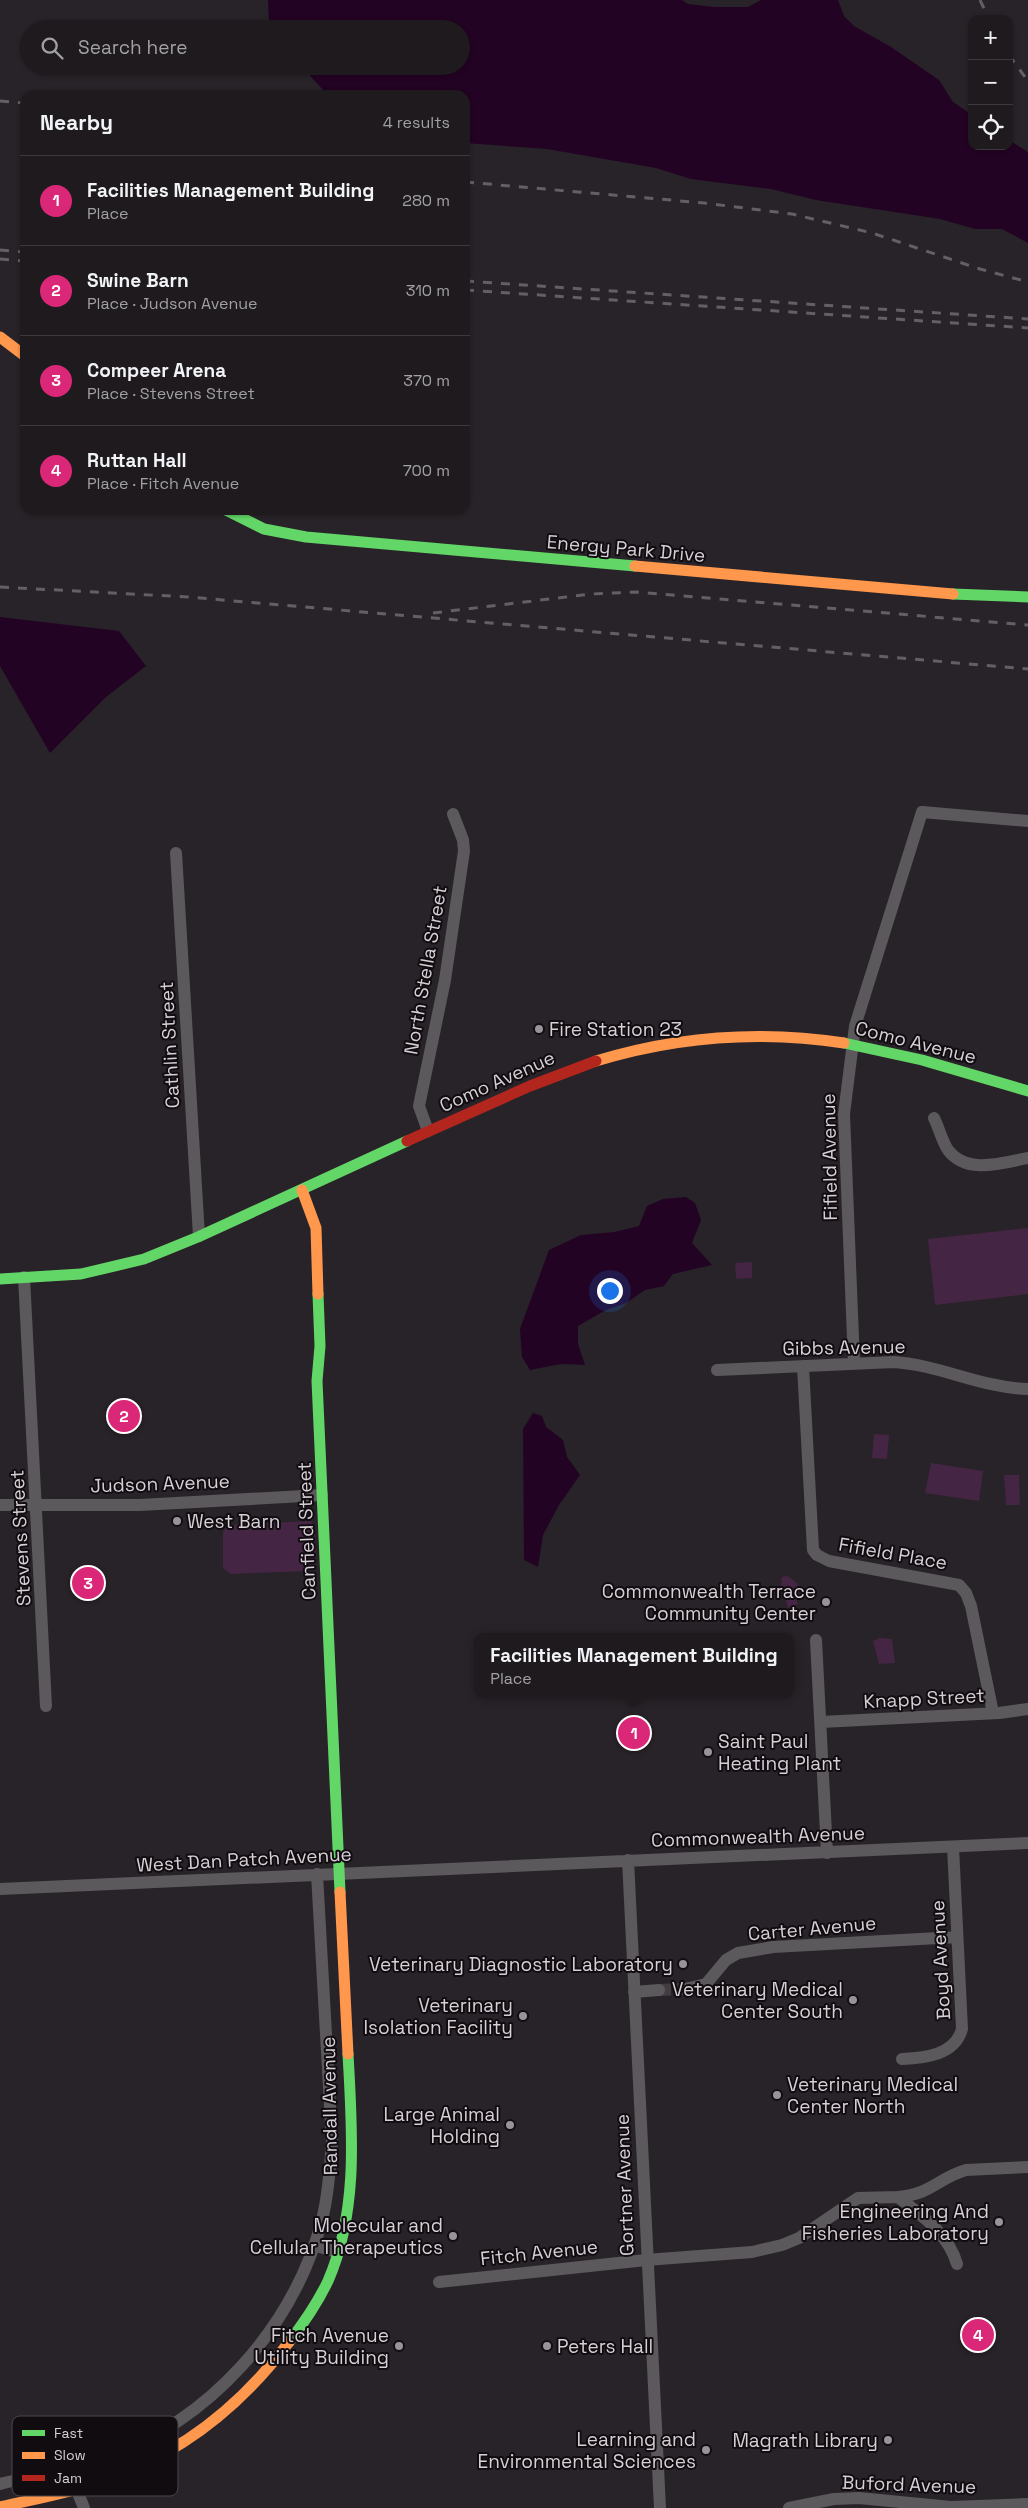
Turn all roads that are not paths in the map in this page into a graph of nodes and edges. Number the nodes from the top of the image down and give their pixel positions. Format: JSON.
{"nodes":[{"id":1,"x":0,"y":337,"type":"edge"},
{"id":2,"x":20,"y":352,"type":"edge"},
{"id":3,"x":235,"y":515,"type":"edge"},
{"id":4,"x":1028,"y":597,"type":"edge"},
{"id":5,"x":453,"y":814,"type":"dead end"},
{"id":6,"x":1028,"y":821,"type":"edge"},
{"id":7,"x":176,"y":853,"type":"dead end"},
{"id":8,"x":852,"y":1042,"type":"junction"},
{"id":9,"x":1028,"y":1091,"type":"edge"},
{"id":10,"x":934,"y":1118,"type":"dead end"},
{"id":11,"x":428,"y":1131,"type":"junction"},
{"id":12,"x":1028,"y":1158,"type":"edge"},
{"id":13,"x":302,"y":1190,"type":"junction"},
{"id":14,"x":199,"y":1236,"type":"junction"},
{"id":15,"x":24,"y":1278,"type":"junction"},
{"id":16,"x":0,"y":1279,"type":"edge"},
{"id":17,"x":854,"y":1363,"type":"junction"},
{"id":18,"x":803,"y":1366,"type":"junction"},
{"id":19,"x":717,"y":1370,"type":"dead end"},
{"id":20,"x":1028,"y":1389,"type":"edge"},
{"id":21,"x":322,"y":1495,"type":"junction"},
{"id":22,"x":37,"y":1504,"type":"junction"},
{"id":23,"x":0,"y":1505,"type":"edge"},
{"id":24,"x":816,"y":1640,"type":"dead end"},
{"id":25,"x":46,"y":1706,"type":"dead end"},
{"id":26,"x":1028,"y":1709,"type":"edge"},
{"id":27,"x":993,"y":1713,"type":"junction"},
{"id":28,"x":821,"y":1722,"type":"junction"},
{"id":29,"x":1028,"y":1843,"type":"edge"},
{"id":30,"x":953,"y":1847,"type":"junction"},
{"id":31,"x":827,"y":1853,"type":"junction"},
{"id":32,"x":628,"y":1860,"type":"junction"},
{"id":33,"x":489,"y":1868,"type":"joint"},
{"id":34,"x":340,"y":1873,"type":"junction"},
{"id":35,"x":317,"y":1874,"type":"junction"},
{"id":36,"x":0,"y":1889,"type":"edge"},
{"id":37,"x":957,"y":1937,"type":"junction"},
{"id":38,"x":685,"y":1989,"type":"tunnel mouth"},
{"id":39,"x":659,"y":1990,"type":"tunnel mouth"},
{"id":40,"x":634,"y":1992,"type":"junction"},
{"id":41,"x":902,"y":2059,"type":"dead end"},
{"id":42,"x":1028,"y":2167,"type":"edge"},
{"id":43,"x":898,"y":2196,"type":"junction"},
{"id":44,"x":314,"y":2245,"type":"junction"},
{"id":45,"x":336,"y":2252,"type":"junction"},
{"id":46,"x":646,"y":2260,"type":"junction"},
{"id":47,"x":957,"y":2264,"type":"dead end"},
{"id":48,"x":439,"y":2282,"type":"dead end"},
{"id":49,"x":178,"y":2421,"type":"edge"},
{"id":50,"x":178,"y":2446,"type":"edge"},
{"id":51,"x":46,"y":2496,"type":"edge"},
{"id":52,"x":78,"y":2496,"type":"edge"},
{"id":53,"x":1028,"y":2504,"type":"edge"},
{"id":54,"x":0,"y":2507,"type":"edge"},
{"id":55,"x":951,"y":2507,"type":"edge"},
{"id":56,"x":994,"y":2507,"type":"edge"},
{"id":57,"x":84,"y":2508,"type":"edge"},
{"id":58,"x":660,"y":2508,"type":"edge"},
{"id":59,"x":789,"y":2508,"type":"edge"}],
"edges":[{"from":1,"to":2,"type":"street"},
{"from":3,"to":4,"type":"street","name":"Energy Park Drive"},
{"from":5,"to":11,"type":"street","name":"North Stella Street"},
{"from":6,"to":8,"type":"street","name":"Fifield Avenue"},
{"from":7,"to":14,"type":"street","name":"Cathlin Street"},
{"from":8,"to":9,"type":"street","name":"Como Avenue"},
{"from":8,"to":11,"type":"street","name":"Como Avenue"},
{"from":8,"to":17,"type":"street","name":"Fifield Avenue"},
{"from":10,"to":12,"type":"street"},
{"from":11,"to":13,"type":"street","name":"Como Avenue"},
{"from":13,"to":14,"type":"street","name":"Como Avenue"},
{"from":13,"to":21,"type":"street","name":"Canfield Street"},
{"from":14,"to":15,"type":"street","name":"Como Avenue"},
{"from":15,"to":16,"type":"street","name":"Como Avenue"},
{"from":15,"to":22,"type":"street","name":"Stevens Street"},
{"from":17,"to":18,"type":"street","name":"Gibbs Avenue"},
{"from":17,"to":20,"type":"street","name":"Gibbs Avenue"},
{"from":18,"to":19,"type":"street","name":"Gibbs Avenue"},
{"from":18,"to":27,"type":"street","name":"Fifield Place"},
{"from":21,"to":22,"type":"street","name":"Judson Avenue"},
{"from":21,"to":34,"type":"street","name":"Canfield Street"},
{"from":22,"to":23,"type":"street","name":"Judson Avenue"},
{"from":22,"to":25,"type":"street","name":"Stevens Street"},
{"from":24,"to":28,"type":"street"},
{"from":26,"to":27,"type":"street","name":"Knapp Street"},
{"from":27,"to":28,"type":"street","name":"Knapp Street"},
{"from":28,"to":31,"type":"street"},
{"from":29,"to":30,"type":"street","name":"Commonwealth Avenue"},
{"from":30,"to":31,"type":"street","name":"Commonwealth Avenue"},
{"from":30,"to":37,"type":"street","name":"Boyd Avenue"},
{"from":31,"to":32,"type":"street","name":"Commonwealth Avenue"},
{"from":32,"to":33,"type":"street","name":"Commonwealth Avenue"},
{"from":32,"to":40,"type":"street","name":"Gortner Avenue"},
{"from":33,"to":34,"type":"street","name":"West Dan Patch Avenue"},
{"from":34,"to":35,"type":"street","name":"West Dan Patch Avenue"},
{"from":34,"to":45,"type":"street","name":"Randall Avenue"},
{"from":35,"to":36,"type":"street","name":"West Dan Patch Avenue"},
{"from":35,"to":44,"type":"street","name":"Randall Avenue"},
{"from":37,"to":38,"type":"street","name":"Carter Avenue"},
{"from":37,"to":41,"type":"street","name":"Boyd Avenue"},
{"from":39,"to":40,"type":"street"},
{"from":40,"to":46,"type":"street","name":"Gortner Avenue"},
{"from":42,"to":43,"type":"street","name":"Fitch Avenue"},
{"from":43,"to":46,"type":"street","name":"Fitch Avenue"},
{"from":43,"to":47,"type":"street"},
{"from":44,"to":45,"type":"street"},
{"from":44,"to":49,"type":"street","name":"Randall Avenue"},
{"from":45,"to":50,"type":"street","name":"Randall Avenue"},
{"from":46,"to":48,"type":"street","name":"Fitch Avenue"},
{"from":46,"to":58,"type":"street","name":"Gortner Avenue"},
{"from":51,"to":54,"type":"street","name":"Randall Avenue"},
{"from":52,"to":57,"type":"street"},
{"from":53,"to":56,"type":"street","name":"Buford Avenue"},
{"from":55,"to":56,"type":"street","name":"Buford Avenue"},
{"from":55,"to":59,"type":"street","name":"Buford Avenue"}]}
